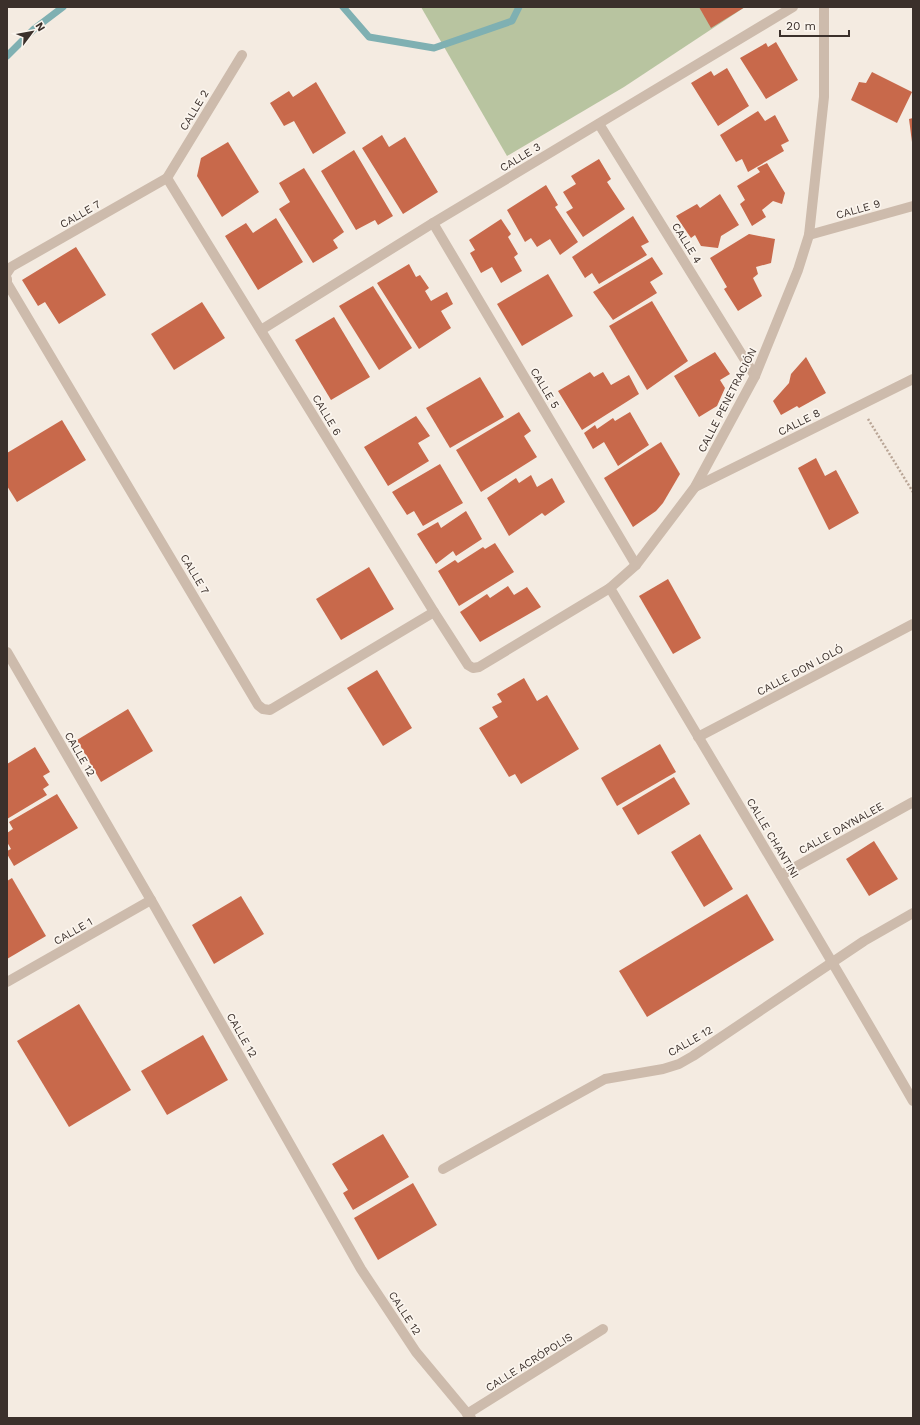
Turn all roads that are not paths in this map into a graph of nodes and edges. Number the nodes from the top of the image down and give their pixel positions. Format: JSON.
{"nodes":[{"id":1,"x":792,"y":7,"type":"edge"},
{"id":2,"x":824,"y":7,"type":"edge"},
{"id":3,"x":242,"y":54,"type":"dead end"},
{"id":4,"x":599,"y":124,"type":"junction"},
{"id":5,"x":167,"y":178,"type":"junction"},
{"id":6,"x":913,"y":206,"type":"edge"},
{"id":7,"x":434,"y":223,"type":"junction"},
{"id":8,"x":809,"y":235,"type":"junction"},
{"id":9,"x":7,"y":273,"type":"edge"},
{"id":10,"x":7,"y":280,"type":"edge"},
{"id":11,"x":261,"y":330,"type":"junction"},
{"id":12,"x":755,"y":376,"type":"junction"},
{"id":13,"x":913,"y":378,"type":"edge"},
{"id":14,"x":696,"y":487,"type":"junction"},
{"id":15,"x":636,"y":565,"type":"junction"},
{"id":16,"x":610,"y":588,"type":"junction"},
{"id":17,"x":434,"y":612,"type":"junction"},
{"id":18,"x":913,"y":624,"type":"edge"},
{"id":19,"x":7,"y":652,"type":"edge"},
{"id":20,"x":468,"y":665,"type":"joint"},
{"id":21,"x":698,"y":737,"type":"junction"},
{"id":22,"x":913,"y":802,"type":"edge"},
{"id":23,"x":781,"y":875,"type":"junction"},
{"id":24,"x":151,"y":900,"type":"junction"},
{"id":25,"x":913,"y":913,"type":"edge"},
{"id":26,"x":833,"y":962,"type":"junction"},
{"id":27,"x":7,"y":982,"type":"edge"},
{"id":28,"x":913,"y":1102,"type":"edge"},
{"id":29,"x":443,"y":1169,"type":"dead end"},
{"id":30,"x":603,"y":1329,"type":"dead end"},
{"id":31,"x":469,"y":1416,"type":"edge"}],
"edges":[{"from":1,"to":4,"type":"street","name":"CALLE 3"},
{"from":2,"to":8,"type":"street","name":"CALLE PENETRACIÓN"},
{"from":3,"to":5,"type":"street","name":"CALLE 2"},
{"from":4,"to":7,"type":"street","name":"CALLE 3"},
{"from":4,"to":12,"type":"street","name":"CALLE 4"},
{"from":5,"to":9,"type":"street","name":"CALLE 7"},
{"from":5,"to":11,"type":"street","name":"CALLE 6"},
{"from":6,"to":8,"type":"street","name":"CALLE 9"},
{"from":7,"to":11,"type":"street","name":"CALLE 3"},
{"from":7,"to":15,"type":"street","name":"CALLE 5"},
{"from":8,"to":12,"type":"street","name":"CALLE PENETRACIÓN"},
{"from":10,"to":17,"type":"street","name":"CALLE 7"},
{"from":11,"to":17,"type":"street","name":"CALLE 6"},
{"from":12,"to":14,"type":"street","name":"CALLE PENETRACIÓN"},
{"from":13,"to":14,"type":"street","name":"CALLE 8"},
{"from":14,"to":15,"type":"street","name":"CALLE PENETRACIÓN"},
{"from":15,"to":16,"type":"street","name":"CALLE PENETRACIÓN"},
{"from":16,"to":20,"type":"street","name":"CALLE PENETRACIÓN"},
{"from":16,"to":21,"type":"street","name":"CALLE CHANTINI"},
{"from":17,"to":20,"type":"street","name":"CALLE 6"},
{"from":18,"to":21,"type":"street","name":"CALLE DON LOLÓ"},
{"from":19,"to":24,"type":"street","name":"CALLE 12"},
{"from":21,"to":23,"type":"street","name":"CALLE CHANTINI"},
{"from":22,"to":23,"type":"street","name":"CALLE DAYNALEE"},
{"from":23,"to":26,"type":"street","name":"CALLE CHANTINI"},
{"from":24,"to":27,"type":"street","name":"CALLE 1"},
{"from":24,"to":31,"type":"street","name":"CALLE 12"},
{"from":25,"to":26,"type":"street","name":"CALLE 12"},
{"from":26,"to":28,"type":"street","name":"CALLE CHANTINI"},
{"from":26,"to":29,"type":"street","name":"CALLE 12"},
{"from":30,"to":31,"type":"street","name":"CALLE ACRÓPOLIS"}]}
